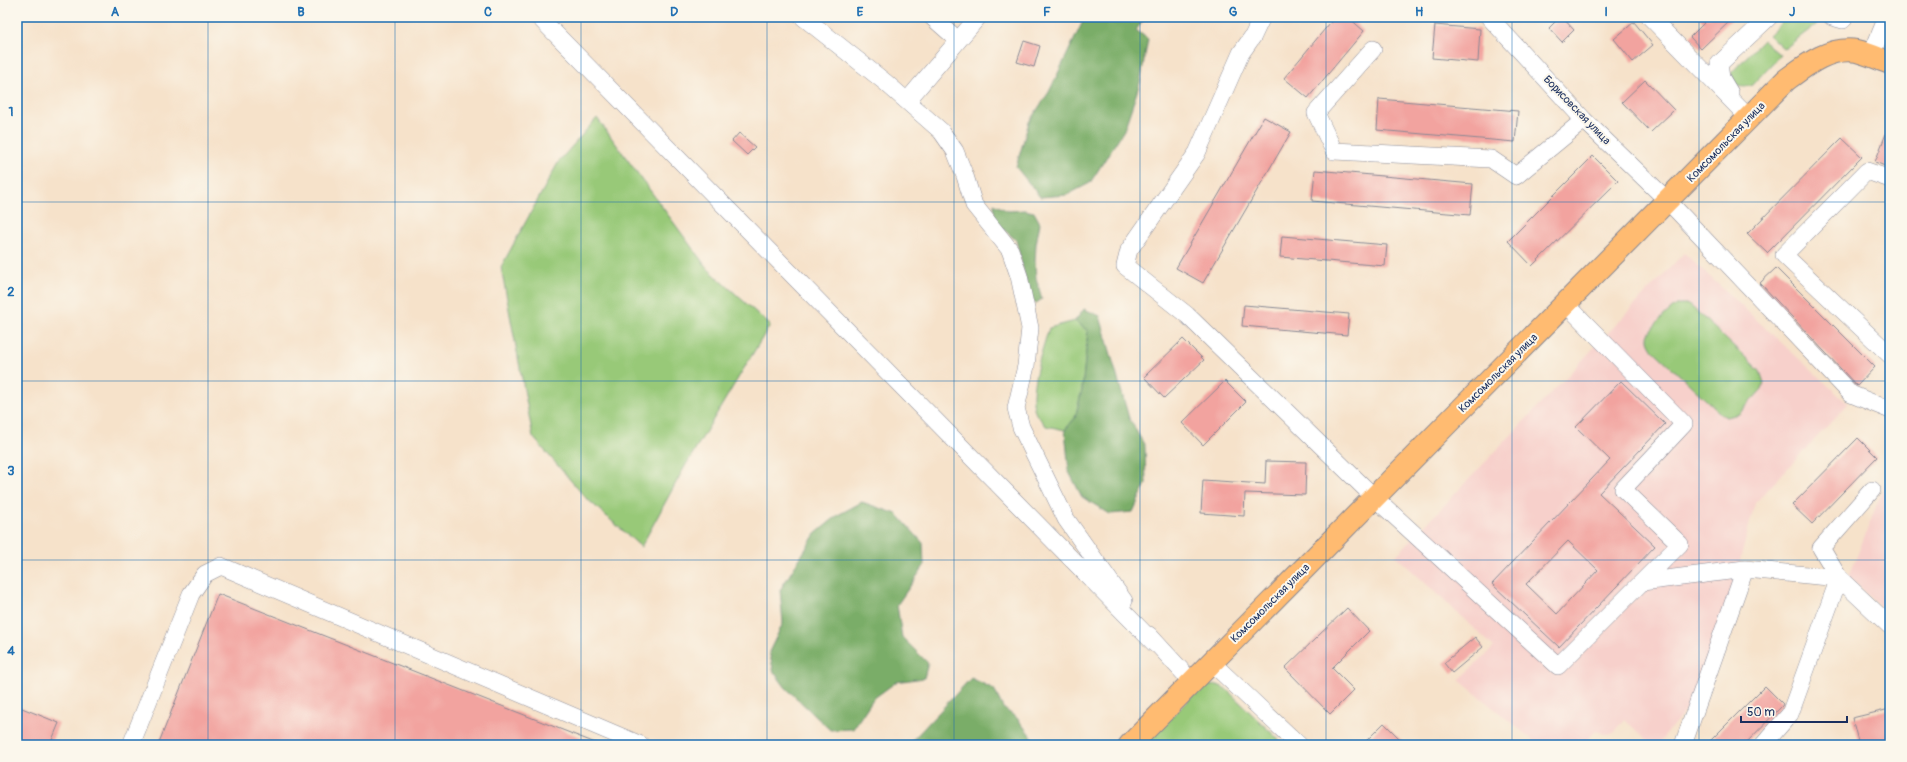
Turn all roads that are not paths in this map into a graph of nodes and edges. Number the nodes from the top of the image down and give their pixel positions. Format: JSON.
{"nodes":[{"id":1,"x":540,"y":17,"type":"edge"},
{"id":2,"x":803,"y":17,"type":"edge"},
{"id":3,"x":932,"y":17,"type":"edge"},
{"id":4,"x":978,"y":17,"type":"edge"},
{"id":5,"x":1262,"y":17,"type":"edge"},
{"id":6,"x":1489,"y":17,"type":"edge"},
{"id":7,"x":1650,"y":17,"type":"edge"},
{"id":8,"x":1769,"y":17,"type":"edge"},
{"id":9,"x":1887,"y":17,"type":"edge"},
{"id":10,"x":958,"y":40,"type":"junction"},
{"id":11,"x":1373,"y":49,"type":"dead end"},
{"id":12,"x":1881,"y":59,"type":"edge"},
{"id":13,"x":907,"y":101,"type":"junction"},
{"id":14,"x":1744,"y":112,"type":"junction"},
{"id":15,"x":1584,"y":120,"type":"junction"},
{"id":16,"x":1890,"y":179,"type":"edge"},
{"id":17,"x":1668,"y":201,"type":"junction"},
{"id":18,"x":1566,"y":304,"type":"junction"},
{"id":19,"x":1890,"y":355,"type":"edge"},
{"id":20,"x":1890,"y":410,"type":"edge"},
{"id":21,"x":1872,"y":490,"type":"dead end"},
{"id":22,"x":1375,"y":498,"type":"junction"},
{"id":23,"x":1745,"y":569,"type":"junction"},
{"id":24,"x":1839,"y":578,"type":"junction"},
{"id":25,"x":1642,"y":582,"type":"junction"},
{"id":26,"x":1890,"y":626,"type":"edge"},
{"id":27,"x":1155,"y":644,"type":"junction"},
{"id":28,"x":1211,"y":662,"type":"junction"},
{"id":29,"x":1192,"y":682,"type":"junction"},
{"id":30,"x":131,"y":745,"type":"edge"},
{"id":31,"x":641,"y":745,"type":"edge"},
{"id":32,"x":1130,"y":745,"type":"edge"},
{"id":33,"x":1299,"y":745,"type":"edge"},
{"id":34,"x":1682,"y":745,"type":"edge"},
{"id":35,"x":1763,"y":745,"type":"edge"}],
"edges":[{"from":1,"to":27,"type":"street"},
{"from":2,"to":13,"type":"street"},
{"from":3,"to":10,"type":"street"},
{"from":4,"to":10,"type":"street"},
{"from":5,"to":22,"type":"street"},
{"from":6,"to":15,"type":"street","name":"Борисовская улица"},
{"from":7,"to":14,"type":"street"},
{"from":8,"to":14,"type":"street"},
{"from":9,"to":12,"type":"street"},
{"from":10,"to":13,"type":"street"},
{"from":11,"to":15,"type":"street"},
{"from":12,"to":14,"type":"main road","name":"Комсомольская улица"},
{"from":13,"to":27,"type":"street"},
{"from":14,"to":17,"type":"main road","name":"Комсомольская улица"},
{"from":15,"to":17,"type":"street","name":"Борисовская улица"},
{"from":16,"to":19,"type":"street"},
{"from":17,"to":18,"type":"main road","name":"Комсомольская улица"},
{"from":17,"to":20,"type":"street","name":"Борисовская улица"},
{"from":18,"to":22,"type":"main road","name":"Комсомольская улица"},
{"from":18,"to":25,"type":"street"},
{"from":21,"to":24,"type":"street"},
{"from":22,"to":25,"type":"street"},
{"from":22,"to":28,"type":"main road","name":"Комсомольская улица"},
{"from":23,"to":24,"type":"street"},
{"from":23,"to":25,"type":"street"},
{"from":23,"to":34,"type":"street"},
{"from":24,"to":26,"type":"street"},
{"from":24,"to":35,"type":"street"},
{"from":27,"to":29,"type":"street"},
{"from":28,"to":29,"type":"main road","name":"Комсомольская улица"},
{"from":28,"to":33,"type":"street"},
{"from":29,"to":32,"type":"main road","name":"Комсомольская улица"},
{"from":30,"to":31,"type":"street"}]}
